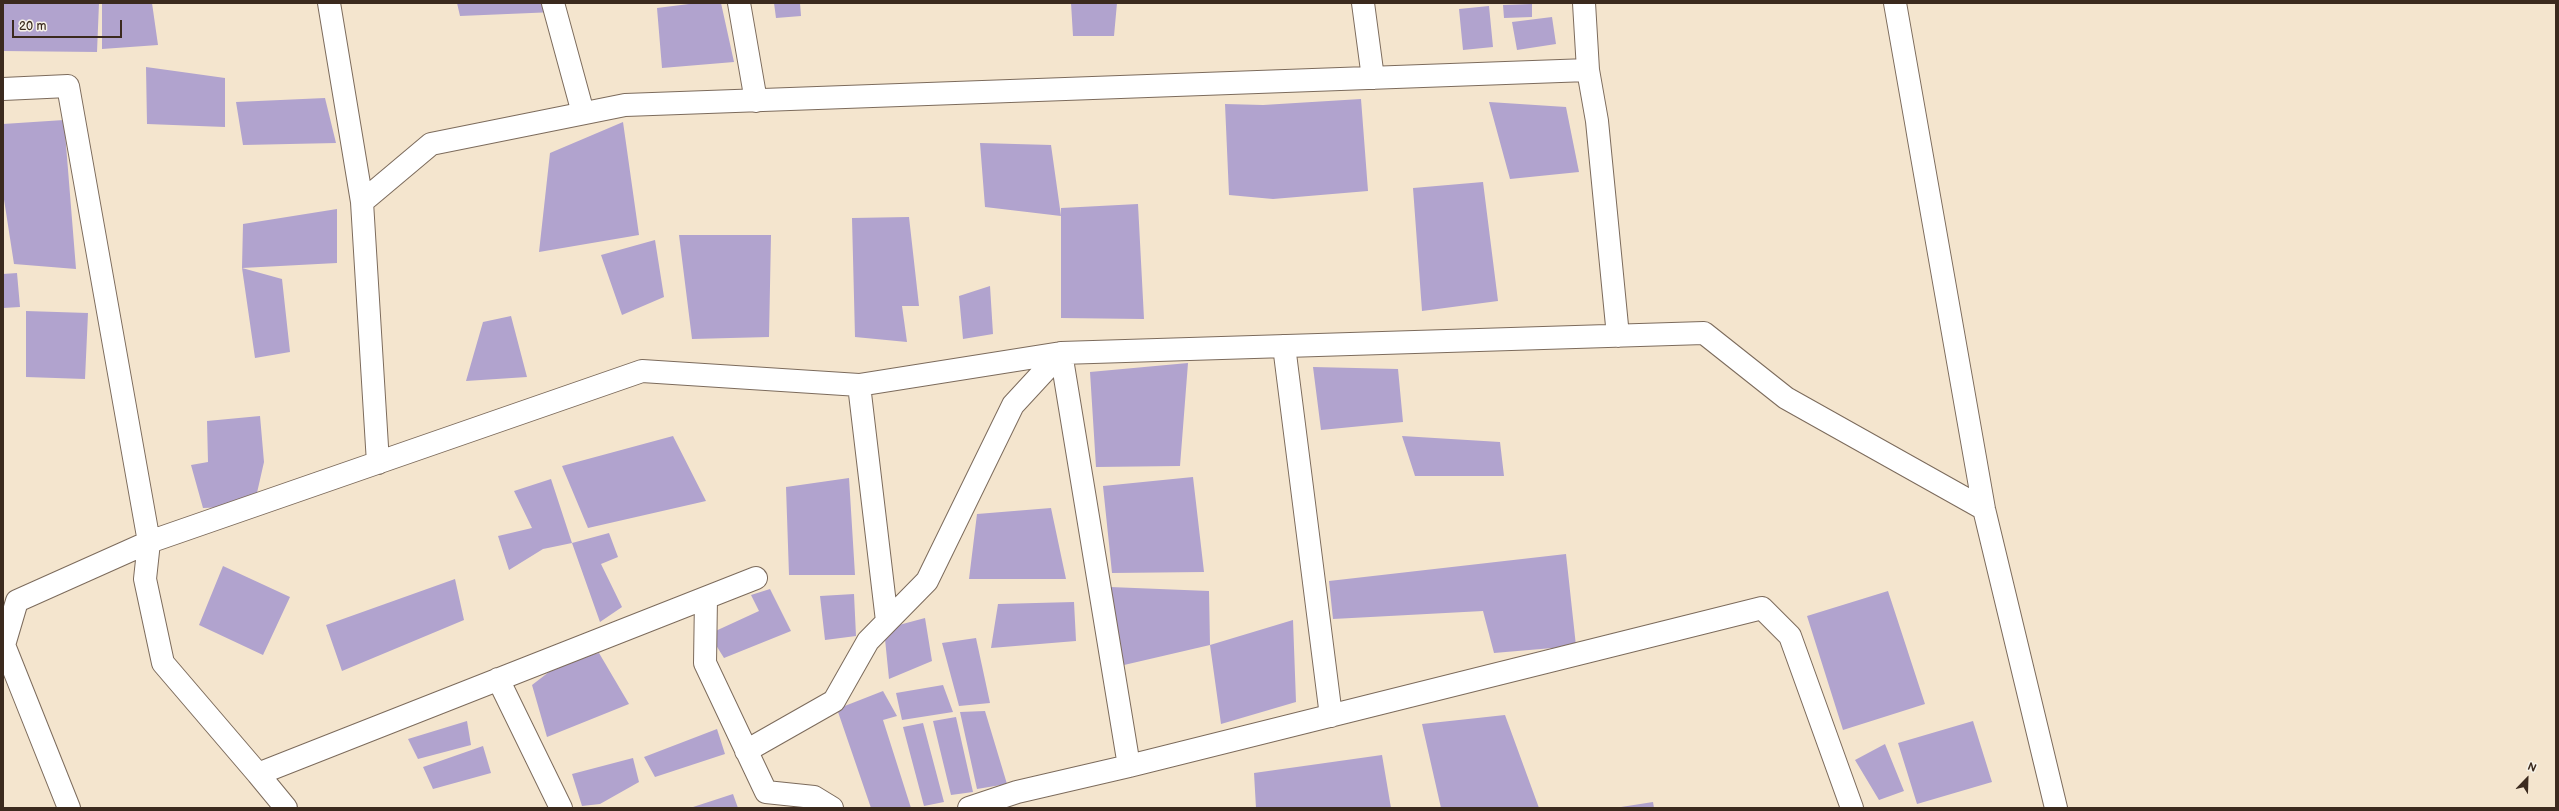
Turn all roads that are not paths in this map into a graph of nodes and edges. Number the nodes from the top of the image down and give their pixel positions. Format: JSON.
{"nodes":[{"id":1,"x":328,"y":3,"type":"edge"},
{"id":2,"x":553,"y":3,"type":"edge"},
{"id":3,"x":739,"y":3,"type":"edge"},
{"id":4,"x":1363,"y":3,"type":"edge"},
{"id":5,"x":1584,"y":3,"type":"edge"},
{"id":6,"x":1895,"y":3,"type":"edge"},
{"id":7,"x":1588,"y":70,"type":"junction"},
{"id":8,"x":1373,"y":78,"type":"junction"},
{"id":9,"x":3,"y":89,"type":"edge"},
{"id":10,"x":756,"y":100,"type":"junction"},
{"id":11,"x":583,"y":113,"type":"junction"},
{"id":12,"x":362,"y":202,"type":"junction"},
{"id":13,"x":1618,"y":336,"type":"junction"},
{"id":14,"x":1284,"y":346,"type":"junction"},
{"id":15,"x":1062,"y":353,"type":"junction"},
{"id":16,"x":859,"y":384,"type":"junction"},
{"id":17,"x":378,"y":463,"type":"junction"},
{"id":18,"x":1984,"y":509,"type":"junction"},
{"id":19,"x":149,"y":542,"type":"junction"},
{"id":20,"x":756,"y":578,"type":"dead end"},
{"id":21,"x":706,"y":598,"type":"junction"},
{"id":22,"x":887,"y":621,"type":"junction"},
{"id":23,"x":498,"y":679,"type":"junction"},
{"id":24,"x":1331,"y":716,"type":"junction"},
{"id":25,"x":746,"y":751,"type":"junction"},
{"id":26,"x":1129,"y":766,"type":"junction"},
{"id":27,"x":258,"y":774,"type":"junction"},
{"id":28,"x":69,"y":808,"type":"edge"},
{"id":29,"x":286,"y":808,"type":"edge"},
{"id":30,"x":561,"y":808,"type":"edge"},
{"id":31,"x":832,"y":808,"type":"edge"},
{"id":32,"x":969,"y":808,"type":"edge"},
{"id":33,"x":1852,"y":808,"type":"edge"},
{"id":34,"x":2056,"y":808,"type":"edge"}],
"edges":[{"from":1,"to":12,"type":"street"},
{"from":2,"to":11,"type":"street"},
{"from":3,"to":10,"type":"street"},
{"from":4,"to":8,"type":"street"},
{"from":5,"to":7,"type":"street"},
{"from":6,"to":18,"type":"street"},
{"from":7,"to":8,"type":"street"},
{"from":7,"to":13,"type":"street"},
{"from":8,"to":10,"type":"street"},
{"from":9,"to":19,"type":"street"},
{"from":10,"to":11,"type":"street"},
{"from":11,"to":12,"type":"street"},
{"from":12,"to":17,"type":"street"},
{"from":13,"to":14,"type":"street"},
{"from":13,"to":18,"type":"street"},
{"from":14,"to":15,"type":"street"},
{"from":14,"to":24,"type":"street"},
{"from":15,"to":16,"type":"street"},
{"from":15,"to":22,"type":"street"},
{"from":15,"to":26,"type":"street"},
{"from":16,"to":17,"type":"street"},
{"from":16,"to":22,"type":"street"},
{"from":17,"to":19,"type":"street"},
{"from":18,"to":34,"type":"street"},
{"from":19,"to":27,"type":"street"},
{"from":19,"to":28,"type":"street"},
{"from":20,"to":21,"type":"street"},
{"from":21,"to":23,"type":"street"},
{"from":21,"to":25,"type":"street"},
{"from":22,"to":25,"type":"street"},
{"from":23,"to":27,"type":"street"},
{"from":23,"to":30,"type":"street"},
{"from":24,"to":26,"type":"street"},
{"from":24,"to":33,"type":"street"},
{"from":25,"to":31,"type":"street"},
{"from":26,"to":32,"type":"street"},
{"from":27,"to":29,"type":"street"}]}
